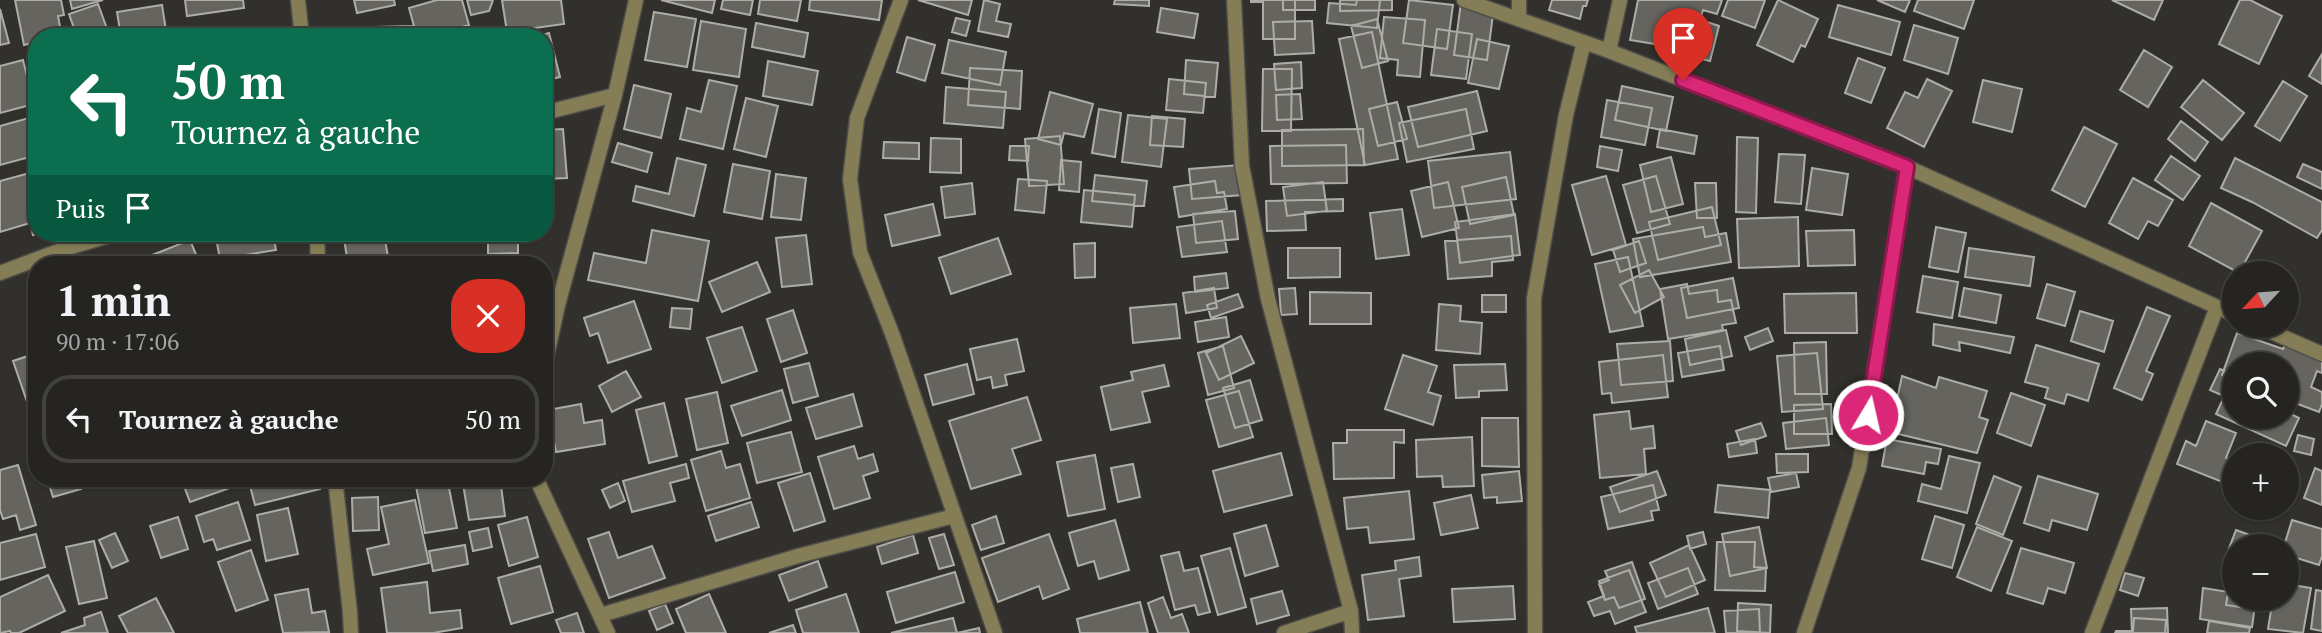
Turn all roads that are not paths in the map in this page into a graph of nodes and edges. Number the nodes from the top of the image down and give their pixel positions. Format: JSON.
{"nodes":[{"id":1,"x":298,"y":0,"type":"edge"},
{"id":2,"x":636,"y":0,"type":"edge"},
{"id":3,"x":901,"y":0,"type":"edge"},
{"id":4,"x":1234,"y":0,"type":"edge"},
{"id":5,"x":1464,"y":0,"type":"edge"},
{"id":6,"x":1519,"y":0,"type":"edge"},
{"id":7,"x":1620,"y":0,"type":"edge"},
{"id":8,"x":1519,"y":19,"type":"junction"},
{"id":9,"x":301,"y":28,"type":"edge"},
{"id":10,"x":1584,"y":42,"type":"junction"},
{"id":11,"x":1609,"y":51,"type":"junction"},
{"id":12,"x":615,"y":94,"type":"junction"},
{"id":13,"x":553,"y":111,"type":"edge"},
{"id":14,"x":1907,"y":167,"type":"junction"},
{"id":15,"x":88,"y":242,"type":"edge"},
{"id":16,"x":45,"y":256,"type":"edge"},
{"id":17,"x":28,"y":262,"type":"edge"},
{"id":18,"x":0,"y":273,"type":"edge"},
{"id":19,"x":2217,"y":307,"type":"junction"},
{"id":20,"x":2222,"y":309,"type":"edge"},
{"id":21,"x":553,"y":328,"type":"edge"},
{"id":22,"x":2285,"y":338,"type":"edge"},
{"id":23,"x":2322,"y":354,"type":"edge"},
{"id":24,"x":336,"y":487,"type":"edge"},
{"id":25,"x":540,"y":487,"type":"edge"},
{"id":26,"x":954,"y":516,"type":"junction"},
{"id":27,"x":1351,"y":611,"type":"junction"},
{"id":28,"x":601,"y":615,"type":"junction"},
{"id":29,"x":351,"y":633,"type":"edge"},
{"id":30,"x":608,"y":633,"type":"edge"},
{"id":31,"x":995,"y":633,"type":"edge"},
{"id":32,"x":1284,"y":633,"type":"edge"},
{"id":33,"x":1352,"y":633,"type":"edge"},
{"id":34,"x":1535,"y":633,"type":"edge"},
{"id":35,"x":1804,"y":633,"type":"edge"},
{"id":36,"x":2092,"y":633,"type":"edge"}],
"edges":[{"from":1,"to":9,"type":"street"},
{"from":2,"to":12,"type":"street"},
{"from":3,"to":26,"type":"street"},
{"from":4,"to":27,"type":"street"},
{"from":5,"to":8,"type":"street"},
{"from":6,"to":8,"type":"street"},
{"from":7,"to":11,"type":"street"},
{"from":8,"to":10,"type":"street"},
{"from":10,"to":11,"type":"street"},
{"from":10,"to":34,"type":"street"},
{"from":11,"to":14,"type":"street"},
{"from":12,"to":13,"type":"street"},
{"from":12,"to":21,"type":"street"},
{"from":14,"to":19,"type":"street"},
{"from":14,"to":35,"type":"street"},
{"from":15,"to":16,"type":"street"},
{"from":17,"to":18,"type":"street"},
{"from":19,"to":20,"type":"street"},
{"from":19,"to":36,"type":"street"},
{"from":22,"to":23,"type":"street"},
{"from":24,"to":29,"type":"street"},
{"from":25,"to":28,"type":"street"},
{"from":26,"to":28,"type":"street"},
{"from":26,"to":31,"type":"street"},
{"from":27,"to":32,"type":"street"},
{"from":27,"to":33,"type":"street"},
{"from":28,"to":30,"type":"street"}]}
